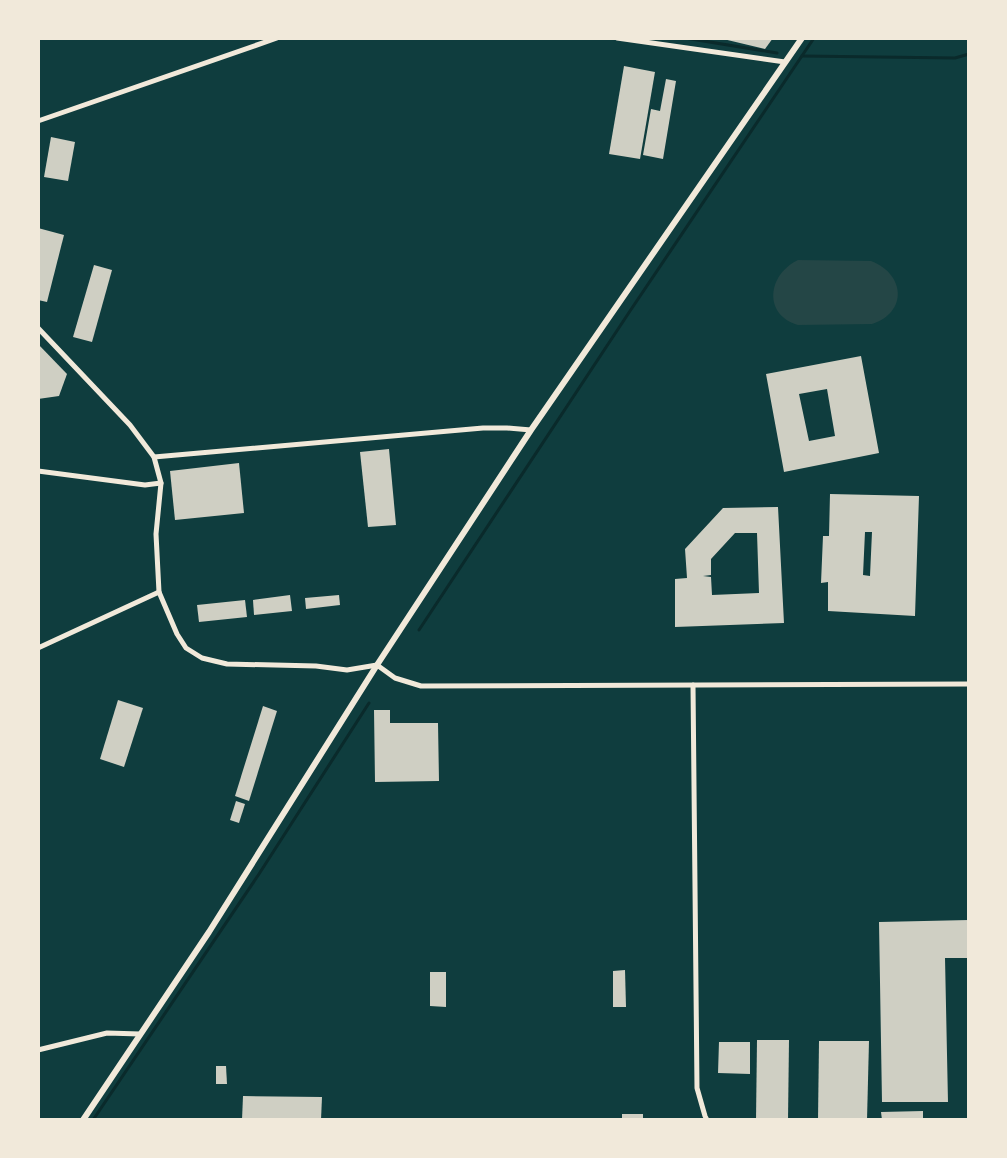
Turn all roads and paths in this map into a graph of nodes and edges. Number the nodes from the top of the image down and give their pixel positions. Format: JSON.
{"nodes":[{"id":1,"x":277,"y":38,"type":"edge"},
{"id":2,"x":617,"y":38,"type":"edge"},
{"id":3,"x":802,"y":38,"type":"edge"},
{"id":4,"x":785,"y":62,"type":"junction"},
{"id":5,"x":38,"y":121,"type":"edge"},
{"id":6,"x":38,"y":328,"type":"edge"},
{"id":7,"x":531,"y":430,"type":"junction"},
{"id":8,"x":154,"y":457,"type":"junction"},
{"id":9,"x":38,"y":471,"type":"edge"},
{"id":10,"x":161,"y":483,"type":"junction"},
{"id":11,"x":159,"y":592,"type":"junction"},
{"id":12,"x":38,"y":648,"type":"edge"},
{"id":13,"x":377,"y":665,"type":"junction"},
{"id":14,"x":969,"y":684,"type":"edge"},
{"id":15,"x":693,"y":685,"type":"junction"},
{"id":16,"x":140,"y":1034,"type":"junction"},
{"id":17,"x":38,"y":1050,"type":"edge"},
{"id":18,"x":83,"y":1120,"type":"edge"},
{"id":19,"x":707,"y":1120,"type":"edge"}],
"edges":[{"from":1,"to":5,"type":"street"},
{"from":2,"to":4,"type":"street"},
{"from":3,"to":4,"type":"street"},
{"from":4,"to":7,"type":"street"},
{"from":6,"to":8,"type":"street"},
{"from":7,"to":8,"type":"street"},
{"from":7,"to":13,"type":"street"},
{"from":8,"to":10,"type":"street"},
{"from":9,"to":10,"type":"street"},
{"from":10,"to":11,"type":"street"},
{"from":11,"to":12,"type":"street"},
{"from":11,"to":13,"type":"street"},
{"from":13,"to":15,"type":"street"},
{"from":13,"to":16,"type":"street"},
{"from":14,"to":15,"type":"street"},
{"from":15,"to":19,"type":"street"},
{"from":16,"to":17,"type":"street"},
{"from":16,"to":18,"type":"street"}]}
